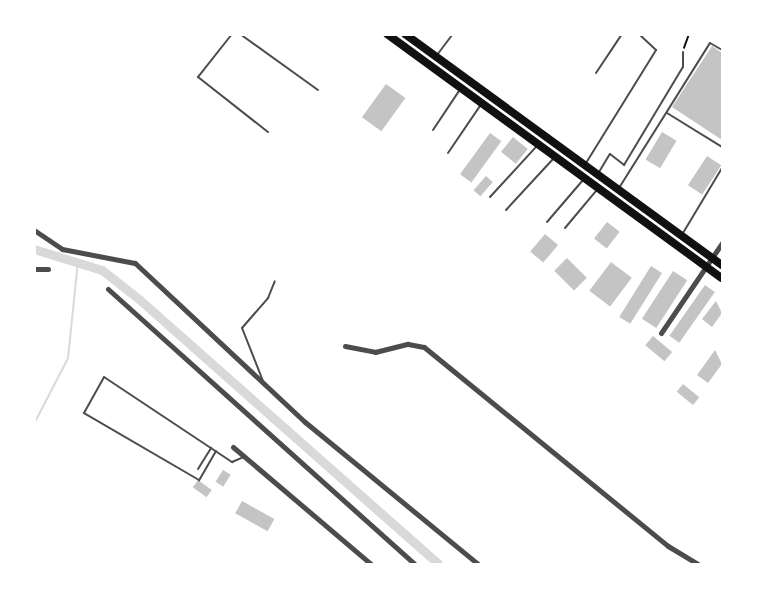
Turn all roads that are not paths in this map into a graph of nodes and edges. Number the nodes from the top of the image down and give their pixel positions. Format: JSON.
{"nodes":[{"id":1,"x":232,"y":34,"type":"edge"},
{"id":2,"x":240,"y":34,"type":"edge"},
{"id":3,"x":387,"y":34,"type":"edge"},
{"id":4,"x":453,"y":34,"type":"edge"},
{"id":5,"x":622,"y":34,"type":"edge"},
{"id":6,"x":639,"y":34,"type":"edge"},
{"id":7,"x":408,"y":37,"type":"edge"},
{"id":8,"x":404,"y":48,"type":"junction"},
{"id":9,"x":723,"y":50,"type":"edge"},
{"id":10,"x":683,"y":52,"type":"road end"},
{"id":11,"x":436,"y":57,"type":"junction"},
{"id":12,"x":596,"y":73,"type":"dead end"},
{"id":13,"x":460,"y":89,"type":"junction"},
{"id":14,"x":318,"y":90,"type":"dead end"},
{"id":15,"x":481,"y":104,"type":"junction"},
{"id":16,"x":667,"y":113,"type":"junction"},
{"id":17,"x":433,"y":130,"type":"dead end"},
{"id":18,"x":268,"y":132,"type":"dead end"},
{"id":19,"x":538,"y":145,"type":"junction"},
{"id":20,"x":723,"y":147,"type":"edge"},
{"id":21,"x":448,"y":153,"type":"dead end"},
{"id":22,"x":555,"y":157,"type":"junction"},
{"id":23,"x":585,"y":165,"type":"junction"},
{"id":24,"x":723,"y":168,"type":"edge"},
{"id":25,"x":597,"y":174,"type":"junction"},
{"id":26,"x":591,"y":183,"type":"junction"},
{"id":27,"x":618,"y":189,"type":"junction"},
{"id":28,"x":490,"y":197,"type":"dead end"},
{"id":29,"x":506,"y":210,"type":"dead end"},
{"id":30,"x":547,"y":222,"type":"dead end"},
{"id":31,"x":565,"y":228,"type":"dead end"},
{"id":32,"x":34,"y":230,"type":"edge"},
{"id":33,"x":681,"y":235,"type":"junction"},
{"id":34,"x":723,"y":243,"type":"edge"},
{"id":35,"x":714,"y":259,"type":"junction"},
{"id":36,"x":723,"y":265,"type":"edge"},
{"id":37,"x":708,"y":267,"type":"junction"},
{"id":38,"x":34,"y":269,"type":"edge"},
{"id":39,"x":48,"y":269,"type":"dead end"},
{"id":40,"x":723,"y":278,"type":"edge"},
{"id":41,"x":275,"y":281,"type":"dead end"},
{"id":42,"x":108,"y":289,"type":"dead end"},
{"id":43,"x":661,"y":333,"type":"dead end"},
{"id":44,"x":723,"y":344,"type":"edge"},
{"id":45,"x":345,"y":345,"type":"dead end"},
{"id":46,"x":723,"y":350,"type":"edge"},
{"id":47,"x":264,"y":384,"type":"junction"},
{"id":48,"x":233,"y":447,"type":"dead end"},
{"id":49,"x":211,"y":448,"type":"junction"},
{"id":50,"x":216,"y":451,"type":"junction"},
{"id":51,"x":244,"y":457,"type":"junction"},
{"id":52,"x":198,"y":469,"type":"dead end"},
{"id":53,"x":371,"y":564,"type":"edge"},
{"id":54,"x":414,"y":564,"type":"edge"},
{"id":55,"x":478,"y":564,"type":"edge"},
{"id":56,"x":698,"y":564,"type":"edge"}],
"edges":[{"from":1,"to":18,"type":"lane"},
{"from":2,"to":14,"type":"lane"},
{"from":3,"to":8,"type":"main road"},
{"from":4,"to":11,"type":"lane"},
{"from":5,"to":12,"type":"lane"},
{"from":6,"to":23,"type":"lane"},
{"from":7,"to":8,"type":"main road"},
{"from":7,"to":11,"type":"main road"},
{"from":8,"to":13,"type":"main road"},
{"from":9,"to":16,"type":"lane"},
{"from":10,"to":25,"type":"lane"},
{"from":11,"to":23,"type":"main road"},
{"from":13,"to":15,"type":"main road"},
{"from":13,"to":17,"type":"lane"},
{"from":15,"to":19,"type":"main road"},
{"from":15,"to":21,"type":"lane"},
{"from":16,"to":20,"type":"lane"},
{"from":16,"to":27,"type":"lane"},
{"from":19,"to":22,"type":"main road"},
{"from":19,"to":28,"type":"lane"},
{"from":22,"to":26,"type":"main road"},
{"from":22,"to":29,"type":"lane"},
{"from":23,"to":25,"type":"main road"},
{"from":24,"to":33,"type":"lane"},
{"from":25,"to":26,"type":"main road"},
{"from":25,"to":27,"type":"main road"},
{"from":26,"to":30,"type":"lane"},
{"from":26,"to":31,"type":"lane"},
{"from":26,"to":37,"type":"main road"},
{"from":27,"to":33,"type":"main road"},
{"from":32,"to":47,"type":"street"},
{"from":33,"to":35,"type":"main road"},
{"from":34,"to":35,"type":"street"},
{"from":35,"to":36,"type":"main road"},
{"from":35,"to":37,"type":"street"},
{"from":37,"to":40,"type":"main road"},
{"from":37,"to":43,"type":"street"},
{"from":38,"to":39,"type":"street"},
{"from":41,"to":47,"type":"lane"},
{"from":42,"to":54,"type":"street"},
{"from":44,"to":46,"type":"lane"},
{"from":45,"to":56,"type":"street"},
{"from":47,"to":55,"type":"street"},
{"from":48,"to":51,"type":"street"},
{"from":49,"to":50,"type":"lane"},
{"from":49,"to":50,"type":"lane"},
{"from":49,"to":52,"type":"lane"},
{"from":50,"to":51,"type":"lane"},
{"from":51,"to":53,"type":"street"}]}
